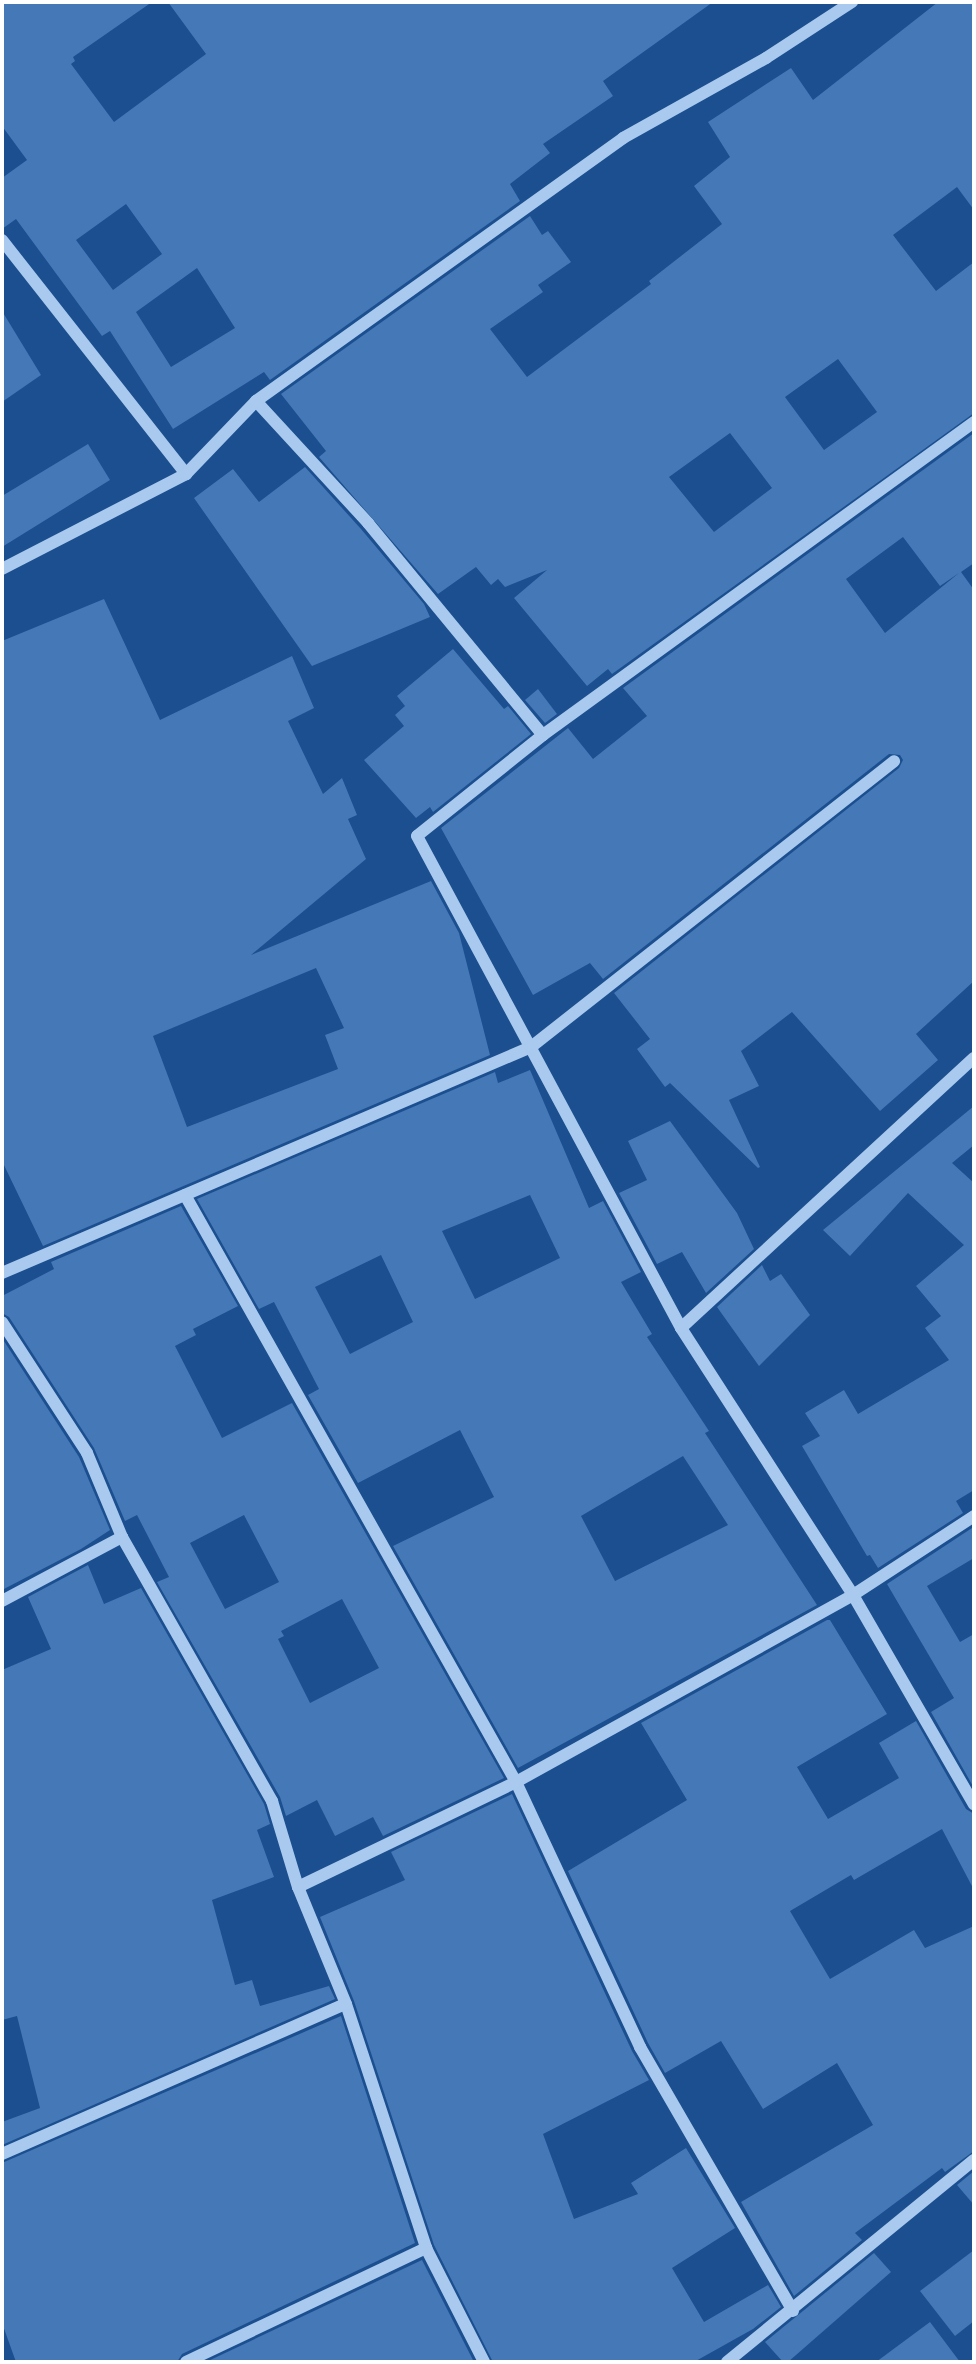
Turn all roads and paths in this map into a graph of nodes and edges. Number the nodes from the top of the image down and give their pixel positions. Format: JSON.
{"nodes":[{"id":1,"x":852,"y":2,"type":"edge"},
{"id":2,"x":2,"y":240,"type":"edge"},
{"id":3,"x":256,"y":401,"type":"junction"},
{"id":4,"x":974,"y":422,"type":"edge"},
{"id":5,"x":186,"y":474,"type":"junction"},
{"id":6,"x":2,"y":569,"type":"edge"},
{"id":7,"x":543,"y":735,"type":"junction"},
{"id":8,"x":894,"y":761,"type":"dead end"},
{"id":9,"x":531,"y":1048,"type":"junction"},
{"id":10,"x":974,"y":1058,"type":"edge"},
{"id":11,"x":185,"y":1195,"type":"junction"},
{"id":12,"x":2,"y":1273,"type":"edge"},
{"id":13,"x":2,"y":1322,"type":"edge"},
{"id":14,"x":681,"y":1328,"type":"junction"},
{"id":15,"x":974,"y":1516,"type":"edge"},
{"id":16,"x":122,"y":1537,"type":"junction"},
{"id":17,"x":853,"y":1595,"type":"junction"},
{"id":18,"x":2,"y":1601,"type":"edge"},
{"id":19,"x":516,"y":1782,"type":"junction"},
{"id":20,"x":974,"y":1805,"type":"edge"},
{"id":21,"x":298,"y":1887,"type":"junction"},
{"id":22,"x":346,"y":2004,"type":"junction"},
{"id":23,"x":2,"y":2154,"type":"edge"},
{"id":24,"x":974,"y":2161,"type":"edge"},
{"id":25,"x":426,"y":2248,"type":"junction"},
{"id":26,"x":793,"y":2311,"type":"junction"},
{"id":27,"x":186,"y":2362,"type":"edge"},
{"id":28,"x":484,"y":2362,"type":"edge"},
{"id":29,"x":727,"y":2362,"type":"edge"}],
"edges":[{"from":1,"to":3,"type":"street"},
{"from":2,"to":5,"type":"street"},
{"from":3,"to":5,"type":"street"},
{"from":3,"to":7,"type":"street"},
{"from":4,"to":7,"type":"street"},
{"from":5,"to":6,"type":"street"},
{"from":7,"to":9,"type":"street"},
{"from":8,"to":9,"type":"street"},
{"from":9,"to":11,"type":"street"},
{"from":9,"to":14,"type":"street"},
{"from":10,"to":14,"type":"street"},
{"from":11,"to":12,"type":"street"},
{"from":11,"to":19,"type":"street"},
{"from":13,"to":16,"type":"street"},
{"from":14,"to":17,"type":"street"},
{"from":15,"to":17,"type":"street"},
{"from":16,"to":18,"type":"street"},
{"from":16,"to":21,"type":"street"},
{"from":17,"to":19,"type":"street"},
{"from":17,"to":20,"type":"street"},
{"from":19,"to":21,"type":"street"},
{"from":19,"to":26,"type":"street"},
{"from":21,"to":22,"type":"street"},
{"from":22,"to":23,"type":"street"},
{"from":22,"to":25,"type":"street"},
{"from":24,"to":26,"type":"street"},
{"from":25,"to":27,"type":"street"},
{"from":25,"to":28,"type":"street"},
{"from":26,"to":29,"type":"street"}]}
